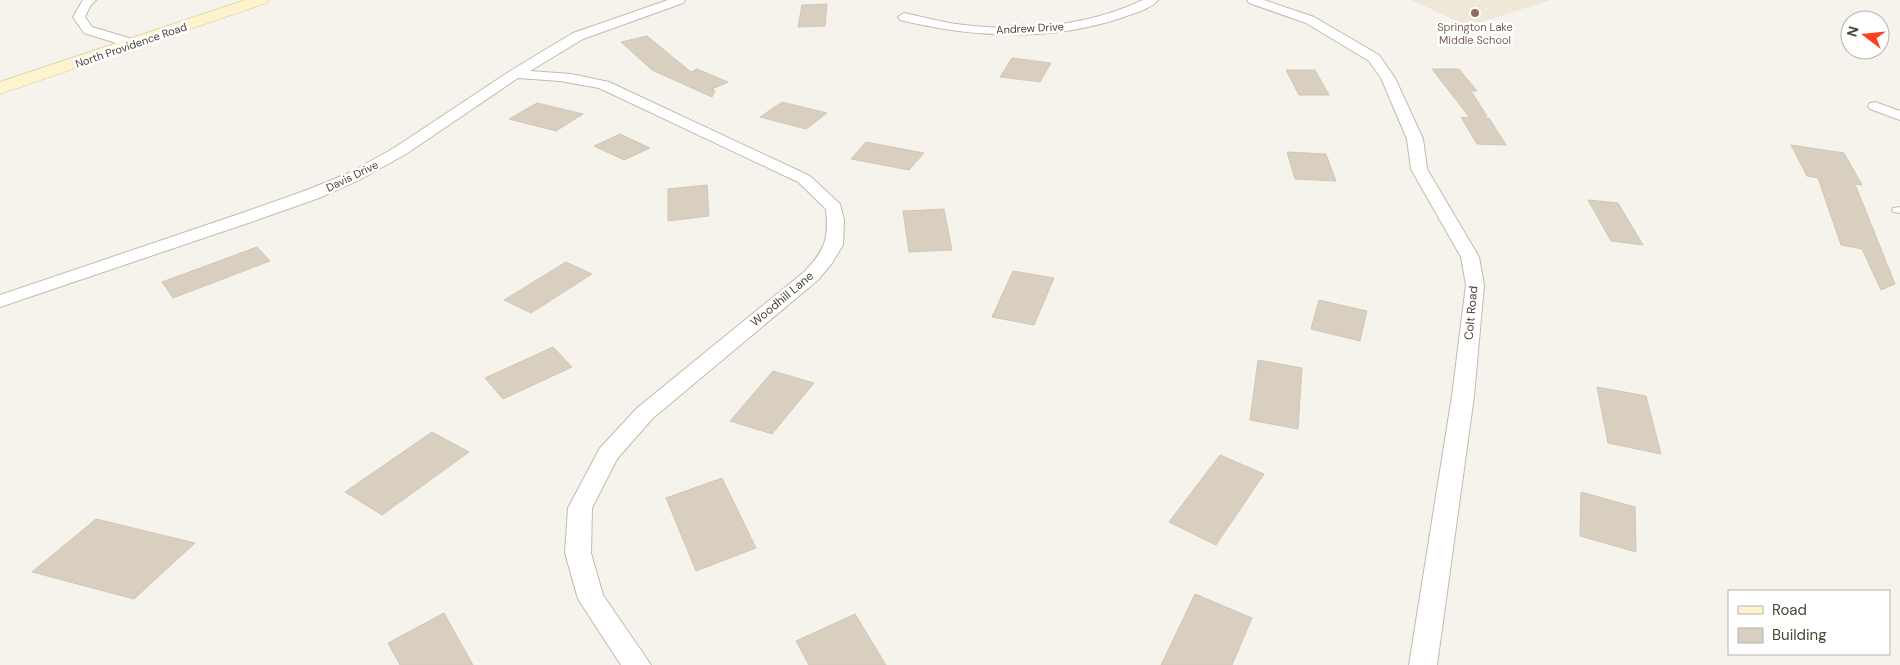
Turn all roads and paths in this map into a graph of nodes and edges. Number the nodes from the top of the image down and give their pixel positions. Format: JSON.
{"nodes":[{"id":1,"x":90,"y":0,"type":"edge"},
{"id":2,"x":261,"y":0,"type":"edge"},
{"id":3,"x":679,"y":0,"type":"edge"},
{"id":4,"x":1152,"y":0,"type":"edge"},
{"id":5,"x":1253,"y":0,"type":"edge"},
{"id":6,"x":904,"y":17,"type":"dead end"},
{"id":7,"x":134,"y":44,"type":"junction"},
{"id":8,"x":515,"y":74,"type":"junction"},
{"id":9,"x":0,"y":88,"type":"edge"},
{"id":10,"x":1875,"y":106,"type":"dead end"},
{"id":11,"x":1900,"y":116,"type":"edge"},
{"id":12,"x":0,"y":301,"type":"edge"},
{"id":13,"x":637,"y":665,"type":"edge"},
{"id":14,"x":1423,"y":665,"type":"edge"}],
"edges":[{"from":1,"to":7,"type":"street"},
{"from":2,"to":7,"type":"main road","name":"North Providence Road"},
{"from":3,"to":8,"type":"street","name":"Davis Drive"},
{"from":4,"to":6,"type":"street","name":"Andrew Drive"},
{"from":5,"to":14,"type":"street","name":"Colt Road"},
{"from":7,"to":9,"type":"main road","name":"North Providence Road"},
{"from":8,"to":12,"type":"street","name":"Davis Drive"},
{"from":8,"to":13,"type":"street","name":"Woodhill Lane"},
{"from":10,"to":11,"type":"street"}]}
